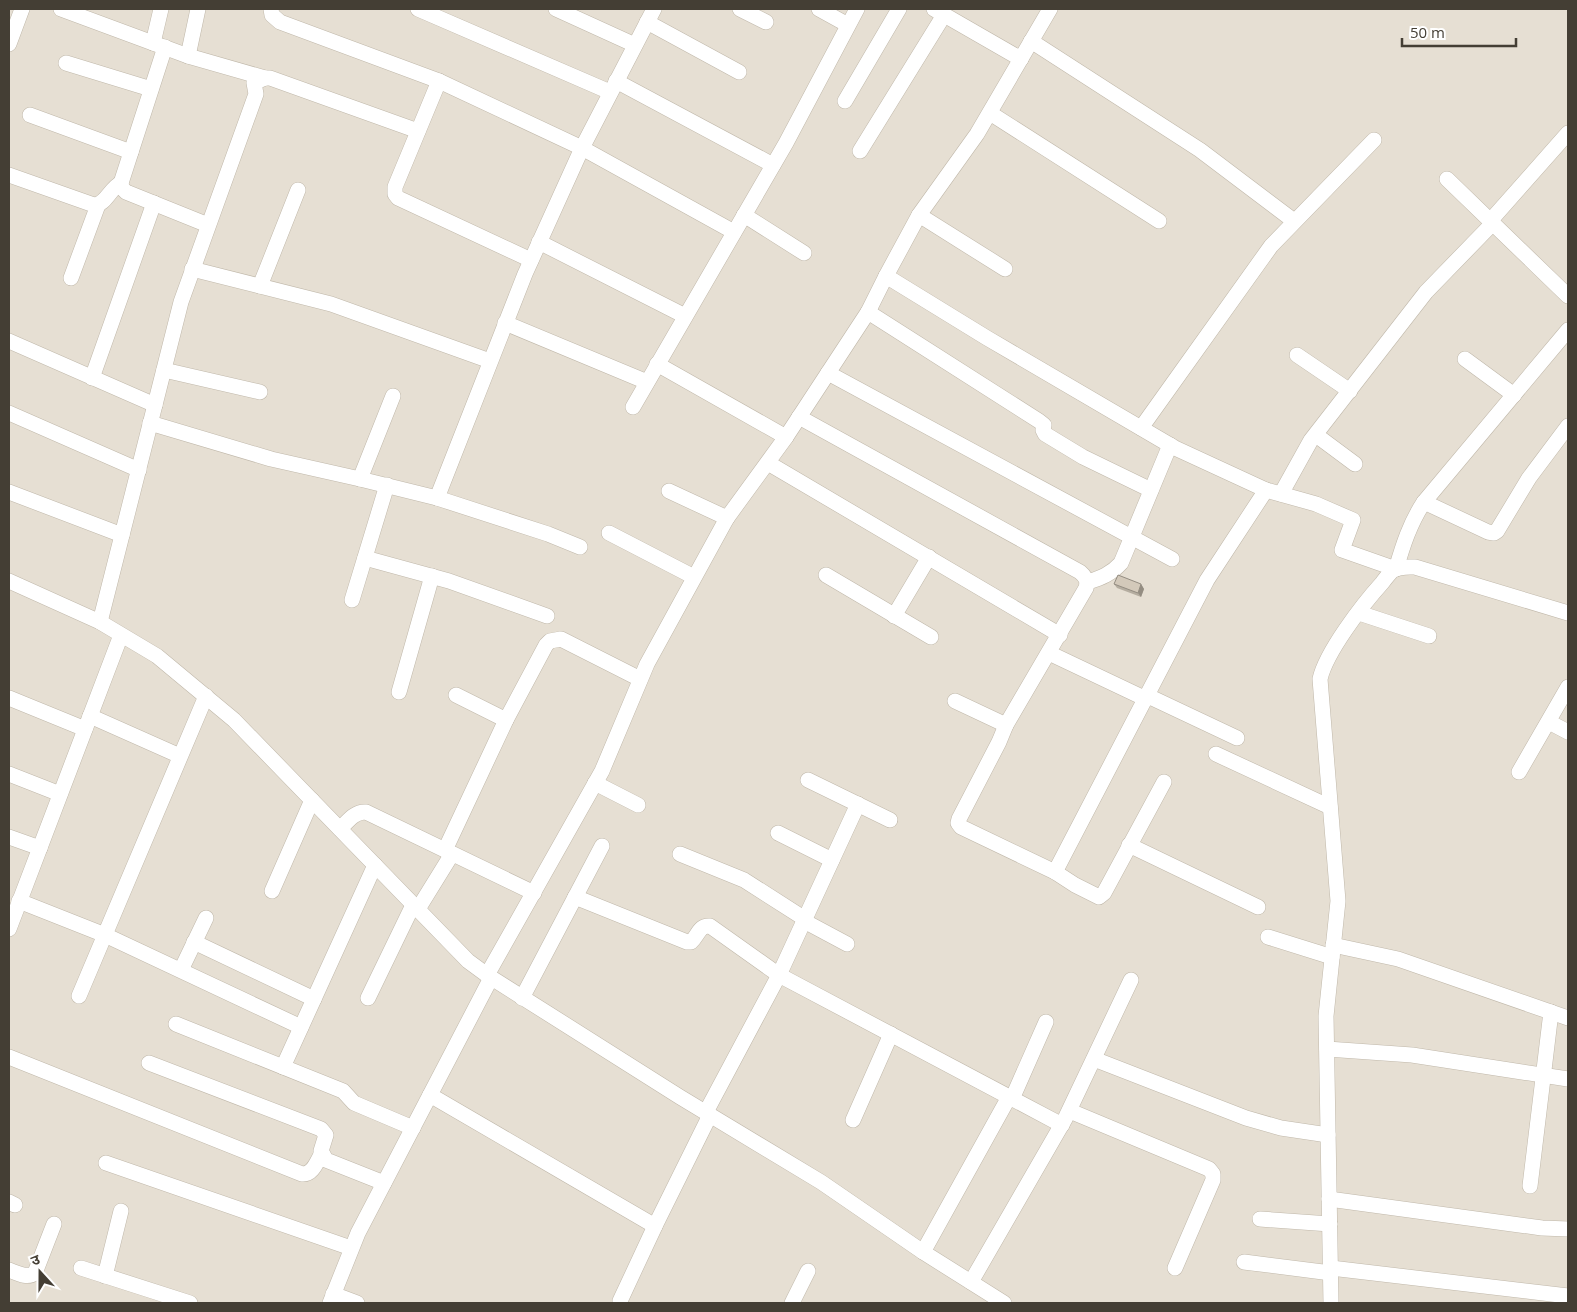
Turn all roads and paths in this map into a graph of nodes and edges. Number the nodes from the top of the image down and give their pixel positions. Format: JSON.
{"nodes":[{"id":1,"x":22,"y":9,"type":"edge"},
{"id":2,"x":61,"y":9,"type":"edge"},
{"id":3,"x":160,"y":9,"type":"edge"},
{"id":4,"x":198,"y":9,"type":"edge"},
{"id":5,"x":271,"y":9,"type":"edge"},
{"id":6,"x":418,"y":9,"type":"edge"},
{"id":7,"x":556,"y":9,"type":"edge"},
{"id":8,"x":740,"y":9,"type":"edge"},
{"id":9,"x":819,"y":9,"type":"edge"},
{"id":10,"x":857,"y":9,"type":"edge"},
{"id":11,"x":899,"y":9,"type":"edge"},
{"id":12,"x":1050,"y":9,"type":"edge"},
{"id":13,"x":939,"y":11,"type":"edge"},
{"id":14,"x":651,"y":15,"type":"edge"},
{"id":15,"x":766,"y":22,"type":"dead end"},
{"id":16,"x":848,"y":25,"type":"junction"},
{"id":17,"x":1031,"y":41,"type":"junction"},
{"id":18,"x":9,"y":44,"type":"edge"},
{"id":19,"x":159,"y":45,"type":"junction"},
{"id":20,"x":635,"y":45,"type":"junction"},
{"id":21,"x":188,"y":56,"type":"junction"},
{"id":22,"x":1021,"y":59,"type":"junction"},
{"id":23,"x":66,"y":63,"type":"dead end"},
{"id":24,"x":739,"y":72,"type":"dead end"},
{"id":25,"x":265,"y":78,"type":"junction"},
{"id":26,"x":439,"y":81,"type":"junction"},
{"id":27,"x":613,"y":87,"type":"junction"},
{"id":28,"x":151,"y":89,"type":"junction"},
{"id":29,"x":845,"y":101,"type":"dead end"},
{"id":30,"x":990,"y":113,"type":"junction"},
{"id":31,"x":30,"y":115,"type":"dead end"},
{"id":32,"x":418,"y":132,"type":"junction"},
{"id":33,"x":1567,"y":137,"type":"edge"},
{"id":34,"x":1374,"y":140,"type":"dead end"},
{"id":35,"x":582,"y":148,"type":"junction"},
{"id":36,"x":860,"y":151,"type":"dead end"},
{"id":37,"x":131,"y":152,"type":"junction"},
{"id":38,"x":773,"y":165,"type":"junction"},
{"id":39,"x":9,"y":176,"type":"edge"},
{"id":40,"x":1446,"y":178,"type":"dead end"},
{"id":41,"x":121,"y":183,"type":"junction"},
{"id":42,"x":298,"y":190,"type":"dead end"},
{"id":43,"x":154,"y":203,"type":"junction"},
{"id":44,"x":98,"y":205,"type":"junction"},
{"id":45,"x":919,"y":215,"type":"junction"},
{"id":46,"x":744,"y":216,"type":"junction"},
{"id":47,"x":1158,"y":221,"type":"dead end"},
{"id":48,"x":1294,"y":221,"type":"junction"},
{"id":49,"x":1492,"y":221,"type":"junction"},
{"id":50,"x":208,"y":225,"type":"junction"},
{"id":51,"x":734,"y":232,"type":"junction"},
{"id":52,"x":539,"y":242,"type":"junction"},
{"id":53,"x":804,"y":253,"type":"dead end"},
{"id":54,"x":531,"y":260,"type":"junction"},
{"id":55,"x":192,"y":269,"type":"junction"},
{"id":56,"x":1005,"y":269,"type":"dead end"},
{"id":57,"x":886,"y":276,"type":"junction"},
{"id":58,"x":71,"y":278,"type":"dead end"},
{"id":59,"x":260,"y":286,"type":"junction"},
{"id":60,"x":1568,"y":296,"type":"edge"},
{"id":61,"x":868,"y":312,"type":"junction"},
{"id":62,"x":685,"y":316,"type":"junction"},
{"id":63,"x":505,"y":323,"type":"junction"},
{"id":64,"x":1568,"y":330,"type":"edge"},
{"id":65,"x":9,"y":341,"type":"edge"},
{"id":66,"x":1297,"y":355,"type":"dead end"},
{"id":67,"x":1466,"y":359,"type":"dead end"},
{"id":68,"x":490,"y":361,"type":"junction"},
{"id":69,"x":658,"y":364,"type":"junction"},
{"id":70,"x":164,"y":370,"type":"junction"},
{"id":71,"x":828,"y":373,"type":"junction"},
{"id":72,"x":92,"y":378,"type":"junction"},
{"id":73,"x":647,"y":382,"type":"junction"},
{"id":74,"x":1350,"y":391,"type":"junction"},
{"id":75,"x":260,"y":392,"type":"dead end"},
{"id":76,"x":1514,"y":395,"type":"junction"},
{"id":77,"x":392,"y":396,"type":"dead end"},
{"id":78,"x":155,"y":405,"type":"junction"},
{"id":79,"x":632,"y":407,"type":"dead end"},
{"id":80,"x":9,"y":414,"type":"edge"},
{"id":81,"x":799,"y":417,"type":"junction"},
{"id":82,"x":150,"y":423,"type":"junction"},
{"id":83,"x":1568,"y":426,"type":"edge"},
{"id":84,"x":1141,"y":428,"type":"junction"},
{"id":85,"x":1316,"y":435,"type":"junction"},
{"id":86,"x":786,"y":437,"type":"junction"},
{"id":87,"x":1170,"y":445,"type":"junction"},
{"id":88,"x":768,"y":463,"type":"junction"},
{"id":89,"x":1355,"y":464,"type":"dead end"},
{"id":90,"x":139,"y":470,"type":"junction"},
{"id":91,"x":360,"y":479,"type":"junction"},
{"id":92,"x":387,"y":485,"type":"junction"},
{"id":93,"x":1152,"y":490,"type":"junction"},
{"id":94,"x":1266,"y":490,"type":"junction"},
{"id":95,"x":669,"y":491,"type":"dead end"},
{"id":96,"x":9,"y":492,"type":"edge"},
{"id":97,"x":1281,"y":494,"type":"junction"},
{"id":98,"x":437,"y":498,"type":"junction"},
{"id":99,"x":1424,"y":502,"type":"junction"},
{"id":100,"x":727,"y":518,"type":"junction"},
{"id":101,"x":609,"y":533,"type":"dead end"},
{"id":102,"x":122,"y":535,"type":"junction"},
{"id":103,"x":1132,"y":539,"type":"junction"},
{"id":104,"x":580,"y":547,"type":"dead end"},
{"id":105,"x":929,"y":557,"type":"junction"},
{"id":106,"x":365,"y":558,"type":"junction"},
{"id":107,"x":1172,"y":559,"type":"dead end"},
{"id":108,"x":1396,"y":569,"type":"junction"},
{"id":109,"x":826,"y":575,"type":"dead end"},
{"id":110,"x":432,"y":576,"type":"junction"},
{"id":111,"x":694,"y":577,"type":"junction"},
{"id":112,"x":9,"y":581,"type":"edge"},
{"id":113,"x":1088,"y":582,"type":"junction"},
{"id":114,"x":352,"y":600,"type":"dead end"},
{"id":115,"x":1567,"y":611,"type":"edge"},
{"id":116,"x":1359,"y":613,"type":"junction"},
{"id":117,"x":547,"y":616,"type":"dead end"},
{"id":118,"x":894,"y":616,"type":"junction"},
{"id":119,"x":100,"y":622,"type":"junction"},
{"id":120,"x":121,"y":635,"type":"junction"},
{"id":121,"x":1060,"y":635,"type":"junction"},
{"id":122,"x":1429,"y":636,"type":"dead end"},
{"id":123,"x":931,"y":637,"type":"dead end"},
{"id":124,"x":1049,"y":653,"type":"junction"},
{"id":125,"x":640,"y":679,"type":"junction"},
{"id":126,"x":1568,"y":687,"type":"edge"},
{"id":127,"x":399,"y":692,"type":"dead end"},
{"id":128,"x":456,"y":695,"type":"dead end"},
{"id":129,"x":206,"y":696,"type":"junction"},
{"id":130,"x":1147,"y":697,"type":"junction"},
{"id":131,"x":9,"y":698,"type":"edge"},
{"id":132,"x":955,"y":701,"type":"dead end"},
{"id":133,"x":506,"y":720,"type":"junction"},
{"id":134,"x":88,"y":722,"type":"junction"},
{"id":135,"x":1548,"y":722,"type":"junction"},
{"id":136,"x":1006,"y":725,"type":"junction"},
{"id":137,"x":1568,"y":732,"type":"edge"},
{"id":138,"x":1238,"y":738,"type":"dead end"},
{"id":139,"x":1216,"y":754,"type":"dead end"},
{"id":140,"x":180,"y":756,"type":"junction"},
{"id":141,"x":1519,"y":772,"type":"dead end"},
{"id":142,"x":9,"y":774,"type":"edge"},
{"id":143,"x":808,"y":780,"type":"dead end"},
{"id":144,"x":1164,"y":782,"type":"dead end"},
{"id":145,"x":595,"y":783,"type":"junction"},
{"id":146,"x":60,"y":794,"type":"junction"},
{"id":147,"x":312,"y":800,"type":"junction"},
{"id":148,"x":638,"y":804,"type":"dead end"},
{"id":149,"x":858,"y":804,"type":"junction"},
{"id":150,"x":1330,"y":807,"type":"junction"},
{"id":151,"x":890,"y":820,"type":"dead end"},
{"id":152,"x":340,"y":829,"type":"junction"},
{"id":153,"x":778,"y":834,"type":"dead end"},
{"id":154,"x":9,"y":837,"type":"edge"},
{"id":155,"x":1129,"y":844,"type":"junction"},
{"id":156,"x":602,"y":846,"type":"dead end"},
{"id":157,"x":40,"y":848,"type":"junction"},
{"id":158,"x":448,"y":852,"type":"junction"},
{"id":159,"x":680,"y":854,"type":"dead end"},
{"id":160,"x":832,"y":860,"type":"junction"},
{"id":161,"x":374,"y":865,"type":"junction"},
{"id":162,"x":1055,"y":872,"type":"junction"},
{"id":163,"x":272,"y":891,"type":"dead end"},
{"id":164,"x":534,"y":893,"type":"junction"},
{"id":165,"x":575,"y":897,"type":"junction"},
{"id":166,"x":15,"y":902,"type":"edge"},
{"id":167,"x":415,"y":907,"type":"junction"},
{"id":168,"x":1258,"y":907,"type":"dead end"},
{"id":169,"x":206,"y":918,"type":"dead end"},
{"id":170,"x":804,"y":920,"type":"junction"},
{"id":171,"x":9,"y":929,"type":"edge"},
{"id":172,"x":104,"y":935,"type":"junction"},
{"id":173,"x":1268,"y":937,"type":"dead end"},
{"id":174,"x":194,"y":942,"type":"junction"},
{"id":175,"x":847,"y":944,"type":"dead end"},
{"id":176,"x":1333,"y":951,"type":"junction"},
{"id":177,"x":181,"y":970,"type":"junction"},
{"id":178,"x":779,"y":975,"type":"junction"},
{"id":179,"x":489,"y":976,"type":"junction"},
{"id":180,"x":1131,"y":980,"type":"dead end"},
{"id":181,"x":79,"y":996,"type":"dead end"},
{"id":182,"x":368,"y":998,"type":"dead end"},
{"id":183,"x":522,"y":998,"type":"junction"},
{"id":184,"x":314,"y":999,"type":"junction"},
{"id":185,"x":1551,"y":1012,"type":"junction"},
{"id":186,"x":1568,"y":1018,"type":"edge"},
{"id":187,"x":1046,"y":1022,"type":"dead end"},
{"id":188,"x":176,"y":1024,"type":"dead end"},
{"id":189,"x":301,"y":1027,"type":"junction"},
{"id":190,"x":890,"y":1034,"type":"junction"},
{"id":191,"x":1327,"y":1048,"type":"junction"},
{"id":192,"x":9,"y":1056,"type":"edge"},
{"id":193,"x":1094,"y":1059,"type":"junction"},
{"id":194,"x":149,"y":1063,"type":"dead end"},
{"id":195,"x":283,"y":1067,"type":"junction"},
{"id":196,"x":1543,"y":1075,"type":"junction"},
{"id":197,"x":1568,"y":1079,"type":"edge"},
{"id":198,"x":430,"y":1095,"type":"junction"},
{"id":199,"x":1011,"y":1098,"type":"junction"},
{"id":200,"x":1070,"y":1111,"type":"junction"},
{"id":201,"x":708,"y":1114,"type":"junction"},
{"id":202,"x":853,"y":1120,"type":"dead end"},
{"id":203,"x":1062,"y":1125,"type":"junction"},
{"id":204,"x":413,"y":1128,"type":"junction"},
{"id":205,"x":1328,"y":1135,"type":"junction"},
{"id":206,"x":322,"y":1153,"type":"junction"},
{"id":207,"x":106,"y":1163,"type":"dead end"},
{"id":208,"x":384,"y":1183,"type":"junction"},
{"id":209,"x":1530,"y":1186,"type":"dead end"},
{"id":210,"x":1329,"y":1199,"type":"junction"},
{"id":211,"x":121,"y":1211,"type":"dead end"},
{"id":212,"x":1260,"y":1219,"type":"dead end"},
{"id":213,"x":54,"y":1224,"type":"dead end"},
{"id":214,"x":1330,"y":1224,"type":"junction"},
{"id":215,"x":655,"y":1226,"type":"junction"},
{"id":216,"x":1568,"y":1229,"type":"edge"},
{"id":217,"x":351,"y":1248,"type":"junction"},
{"id":218,"x":923,"y":1252,"type":"junction"},
{"id":219,"x":1244,"y":1262,"type":"dead end"},
{"id":220,"x":81,"y":1268,"type":"dead end"},
{"id":221,"x":1175,"y":1268,"type":"dead end"},
{"id":222,"x":9,"y":1270,"type":"edge"},
{"id":223,"x":1331,"y":1270,"type":"junction"},
{"id":224,"x":808,"y":1271,"type":"dead end"},
{"id":225,"x":105,"y":1276,"type":"junction"},
{"id":226,"x":971,"y":1282,"type":"junction"},
{"id":227,"x":1568,"y":1296,"type":"edge"},
{"id":228,"x":331,"y":1299,"type":"edge"},
{"id":229,"x":987,"y":1299,"type":"edge"},
{"id":230,"x":620,"y":1301,"type":"dead end"},
{"id":231,"x":190,"y":1303,"type":"edge"},
{"id":232,"x":357,"y":1303,"type":"edge"},
{"id":233,"x":792,"y":1303,"type":"edge"},
{"id":234,"x":1004,"y":1303,"type":"edge"},
{"id":235,"x":1331,"y":1303,"type":"edge"}],
"edges":[{"from":1,"to":18,"type":"street"},
{"from":2,"to":19,"type":"street"},
{"from":3,"to":19,"type":"street"},
{"from":4,"to":21,"type":"street"},
{"from":5,"to":26,"type":"street"},
{"from":6,"to":27,"type":"street"},
{"from":7,"to":20,"type":"street"},
{"from":8,"to":15,"type":"street"},
{"from":9,"to":16,"type":"street"},
{"from":10,"to":16,"type":"street"},
{"from":11,"to":29,"type":"street"},
{"from":12,"to":17,"type":"street"},
{"from":13,"to":22,"type":"street"},
{"from":13,"to":36,"type":"street"},
{"from":14,"to":20,"type":"street"},
{"from":14,"to":24,"type":"street"},
{"from":16,"to":38,"type":"street"},
{"from":17,"to":22,"type":"street"},
{"from":17,"to":48,"type":"street"},
{"from":19,"to":21,"type":"street"},
{"from":19,"to":28,"type":"street"},
{"from":20,"to":27,"type":"street"},
{"from":21,"to":25,"type":"street"},
{"from":22,"to":30,"type":"street"},
{"from":23,"to":28,"type":"street"},
{"from":25,"to":32,"type":"street"},
{"from":25,"to":50,"type":"street"},
{"from":26,"to":32,"type":"street"},
{"from":26,"to":35,"type":"street"},
{"from":27,"to":35,"type":"street"},
{"from":27,"to":38,"type":"street"},
{"from":28,"to":37,"type":"street"},
{"from":30,"to":45,"type":"street"},
{"from":30,"to":47,"type":"street"},
{"from":31,"to":37,"type":"street"},
{"from":32,"to":54,"type":"street"},
{"from":33,"to":49,"type":"street"},
{"from":34,"to":48,"type":"street"},
{"from":35,"to":51,"type":"street"},
{"from":35,"to":52,"type":"street"},
{"from":37,"to":41,"type":"street"},
{"from":38,"to":46,"type":"street"},
{"from":39,"to":44,"type":"street"},
{"from":40,"to":49,"type":"street"},
{"from":41,"to":43,"type":"street"},
{"from":41,"to":44,"type":"street"},
{"from":42,"to":59,"type":"street"},
{"from":43,"to":50,"type":"street"},
{"from":43,"to":72,"type":"street"},
{"from":44,"to":58,"type":"street"},
{"from":45,"to":56,"type":"street"},
{"from":45,"to":57,"type":"street"},
{"from":46,"to":51,"type":"street"},
{"from":46,"to":53,"type":"street"},
{"from":48,"to":84,"type":"street"},
{"from":49,"to":60,"type":"street"},
{"from":49,"to":74,"type":"street"},
{"from":50,"to":55,"type":"street"},
{"from":51,"to":62,"type":"street"},
{"from":52,"to":54,"type":"street"},
{"from":52,"to":62,"type":"street"},
{"from":54,"to":63,"type":"street"},
{"from":55,"to":59,"type":"street"},
{"from":55,"to":70,"type":"street"},
{"from":57,"to":61,"type":"street"},
{"from":57,"to":84,"type":"street"},
{"from":59,"to":68,"type":"street"},
{"from":61,"to":71,"type":"street"},
{"from":61,"to":93,"type":"street"},
{"from":62,"to":69,"type":"street"},
{"from":63,"to":68,"type":"street"},
{"from":63,"to":73,"type":"street"},
{"from":64,"to":76,"type":"street"},
{"from":65,"to":72,"type":"street"},
{"from":66,"to":74,"type":"street"},
{"from":67,"to":76,"type":"street"},
{"from":68,"to":98,"type":"street"},
{"from":69,"to":73,"type":"street"},
{"from":69,"to":86,"type":"street"},
{"from":70,"to":75,"type":"street"},
{"from":70,"to":78,"type":"street"},
{"from":71,"to":81,"type":"street"},
{"from":71,"to":103,"type":"street"},
{"from":72,"to":78,"type":"street"},
{"from":73,"to":79,"type":"street"},
{"from":74,"to":85,"type":"street"},
{"from":76,"to":99,"type":"street"},
{"from":77,"to":91,"type":"street"},
{"from":78,"to":82,"type":"street"},
{"from":80,"to":90,"type":"street"},
{"from":81,"to":86,"type":"street"},
{"from":81,"to":113,"type":"street"},
{"from":82,"to":90,"type":"street"},
{"from":82,"to":91,"type":"street"},
{"from":83,"to":99,"type":"street"},
{"from":84,"to":87,"type":"street"},
{"from":85,"to":89,"type":"street"},
{"from":85,"to":97,"type":"street"},
{"from":86,"to":88,"type":"street"},
{"from":87,"to":93,"type":"street"},
{"from":87,"to":94,"type":"street"},
{"from":88,"to":100,"type":"street"},
{"from":88,"to":105,"type":"street"},
{"from":90,"to":102,"type":"street"},
{"from":91,"to":92,"type":"street"},
{"from":92,"to":98,"type":"street"},
{"from":92,"to":106,"type":"street"},
{"from":93,"to":103,"type":"street"},
{"from":94,"to":97,"type":"street"},
{"from":94,"to":130,"type":"street"},
{"from":95,"to":100,"type":"street"},
{"from":96,"to":102,"type":"street"},
{"from":97,"to":108,"type":"street"},
{"from":98,"to":104,"type":"street"},
{"from":99,"to":108,"type":"street"},
{"from":100,"to":111,"type":"street"},
{"from":101,"to":111,"type":"street"},
{"from":102,"to":119,"type":"street"},
{"from":103,"to":107,"type":"street"},
{"from":103,"to":113,"type":"street"},
{"from":105,"to":118,"type":"street"},
{"from":105,"to":121,"type":"street"},
{"from":106,"to":110,"type":"street"},
{"from":106,"to":114,"type":"street"},
{"from":108,"to":115,"type":"street"},
{"from":108,"to":116,"type":"street"},
{"from":109,"to":118,"type":"street"},
{"from":110,"to":117,"type":"street"},
{"from":110,"to":127,"type":"street"},
{"from":111,"to":125,"type":"street"},
{"from":112,"to":119,"type":"street"},
{"from":113,"to":121,"type":"street"},
{"from":116,"to":122,"type":"street"},
{"from":116,"to":150,"type":"street"},
{"from":118,"to":123,"type":"street"},
{"from":119,"to":120,"type":"street"},
{"from":120,"to":129,"type":"street"},
{"from":120,"to":134,"type":"street"},
{"from":121,"to":124,"type":"street"},
{"from":124,"to":130,"type":"street"},
{"from":124,"to":136,"type":"street"},
{"from":125,"to":133,"type":"street"},
{"from":125,"to":145,"type":"street"},
{"from":126,"to":135,"type":"street"},
{"from":128,"to":133,"type":"street"},
{"from":129,"to":140,"type":"street"},
{"from":129,"to":147,"type":"street"},
{"from":130,"to":138,"type":"street"},
{"from":130,"to":162,"type":"street"},
{"from":131,"to":134,"type":"street"},
{"from":132,"to":136,"type":"street"},
{"from":133,"to":158,"type":"street"},
{"from":134,"to":140,"type":"street"},
{"from":134,"to":146,"type":"street"},
{"from":135,"to":137,"type":"street"},
{"from":135,"to":141,"type":"street"},
{"from":136,"to":162,"type":"street"},
{"from":139,"to":150,"type":"street"},
{"from":140,"to":172,"type":"street"},
{"from":142,"to":146,"type":"street"},
{"from":143,"to":149,"type":"street"},
{"from":144,"to":155,"type":"street"},
{"from":145,"to":148,"type":"street"},
{"from":145,"to":164,"type":"street"},
{"from":146,"to":157,"type":"street"},
{"from":147,"to":152,"type":"street"},
{"from":147,"to":163,"type":"street"},
{"from":149,"to":151,"type":"street"},
{"from":149,"to":160,"type":"street"},
{"from":150,"to":176,"type":"street"},
{"from":152,"to":158,"type":"street"},
{"from":152,"to":161,"type":"street"},
{"from":153,"to":160,"type":"street"},
{"from":154,"to":157,"type":"street"},
{"from":155,"to":162,"type":"street"},
{"from":155,"to":168,"type":"street"},
{"from":156,"to":165,"type":"street"},
{"from":157,"to":166,"type":"street"},
{"from":158,"to":164,"type":"street"},
{"from":158,"to":167,"type":"street"},
{"from":159,"to":170,"type":"street"},
{"from":160,"to":170,"type":"street"},
{"from":161,"to":167,"type":"street"},
{"from":161,"to":184,"type":"street"},
{"from":164,"to":179,"type":"street"},
{"from":165,"to":178,"type":"street"},
{"from":165,"to":183,"type":"street"},
{"from":166,"to":171,"type":"street"},
{"from":166,"to":172,"type":"street"},
{"from":167,"to":179,"type":"street"},
{"from":167,"to":182,"type":"street"},
{"from":169,"to":174,"type":"street"},
{"from":170,"to":175,"type":"street"},
{"from":170,"to":178,"type":"street"},
{"from":172,"to":177,"type":"street"},
{"from":172,"to":181,"type":"street"},
{"from":173,"to":176,"type":"street"},
{"from":174,"to":177,"type":"street"},
{"from":174,"to":184,"type":"street"},
{"from":176,"to":185,"type":"street"},
{"from":176,"to":191,"type":"street"},
{"from":177,"to":189,"type":"street"},
{"from":178,"to":190,"type":"street"},
{"from":178,"to":201,"type":"street"},
{"from":179,"to":183,"type":"street"},
{"from":179,"to":198,"type":"street"},
{"from":180,"to":193,"type":"street"},
{"from":183,"to":201,"type":"street"},
{"from":184,"to":189,"type":"street"},
{"from":185,"to":186,"type":"street"},
{"from":185,"to":196,"type":"street"},
{"from":187,"to":199,"type":"street"},
{"from":188,"to":195,"type":"street"},
{"from":189,"to":195,"type":"street"},
{"from":190,"to":199,"type":"street"},
{"from":190,"to":202,"type":"street"},
{"from":191,"to":196,"type":"street"},
{"from":191,"to":205,"type":"street"},
{"from":192,"to":206,"type":"street"},
{"from":193,"to":200,"type":"street"},
{"from":193,"to":205,"type":"street"},
{"from":194,"to":206,"type":"street"},
{"from":195,"to":204,"type":"street"},
{"from":196,"to":197,"type":"street"},
{"from":196,"to":209,"type":"street"},
{"from":198,"to":204,"type":"street"},
{"from":198,"to":215,"type":"street"},
{"from":199,"to":203,"type":"street"},
{"from":199,"to":218,"type":"street"},
{"from":200,"to":203,"type":"street"},
{"from":200,"to":221,"type":"street"},
{"from":201,"to":215,"type":"street"},
{"from":201,"to":218,"type":"street"},
{"from":203,"to":226,"type":"street"},
{"from":204,"to":208,"type":"street"},
{"from":205,"to":210,"type":"street"},
{"from":206,"to":208,"type":"street"},
{"from":207,"to":217,"type":"street"},
{"from":208,"to":217,"type":"street"},
{"from":210,"to":214,"type":"street"},
{"from":210,"to":216,"type":"street"},
{"from":211,"to":225,"type":"street"},
{"from":212,"to":214,"type":"street"},
{"from":213,"to":222,"type":"street"},
{"from":214,"to":223,"type":"street"},
{"from":215,"to":230,"type":"street"},
{"from":217,"to":228,"type":"street"},
{"from":218,"to":226,"type":"street"},
{"from":219,"to":223,"type":"street"},
{"from":220,"to":225,"type":"street"},
{"from":223,"to":227,"type":"street"},
{"from":223,"to":235,"type":"street"},
{"from":224,"to":233,"type":"street"},
{"from":225,"to":231,"type":"street"},
{"from":226,"to":229,"type":"street"},
{"from":228,"to":232,"type":"street"},
{"from":229,"to":234,"type":"street"}]}
